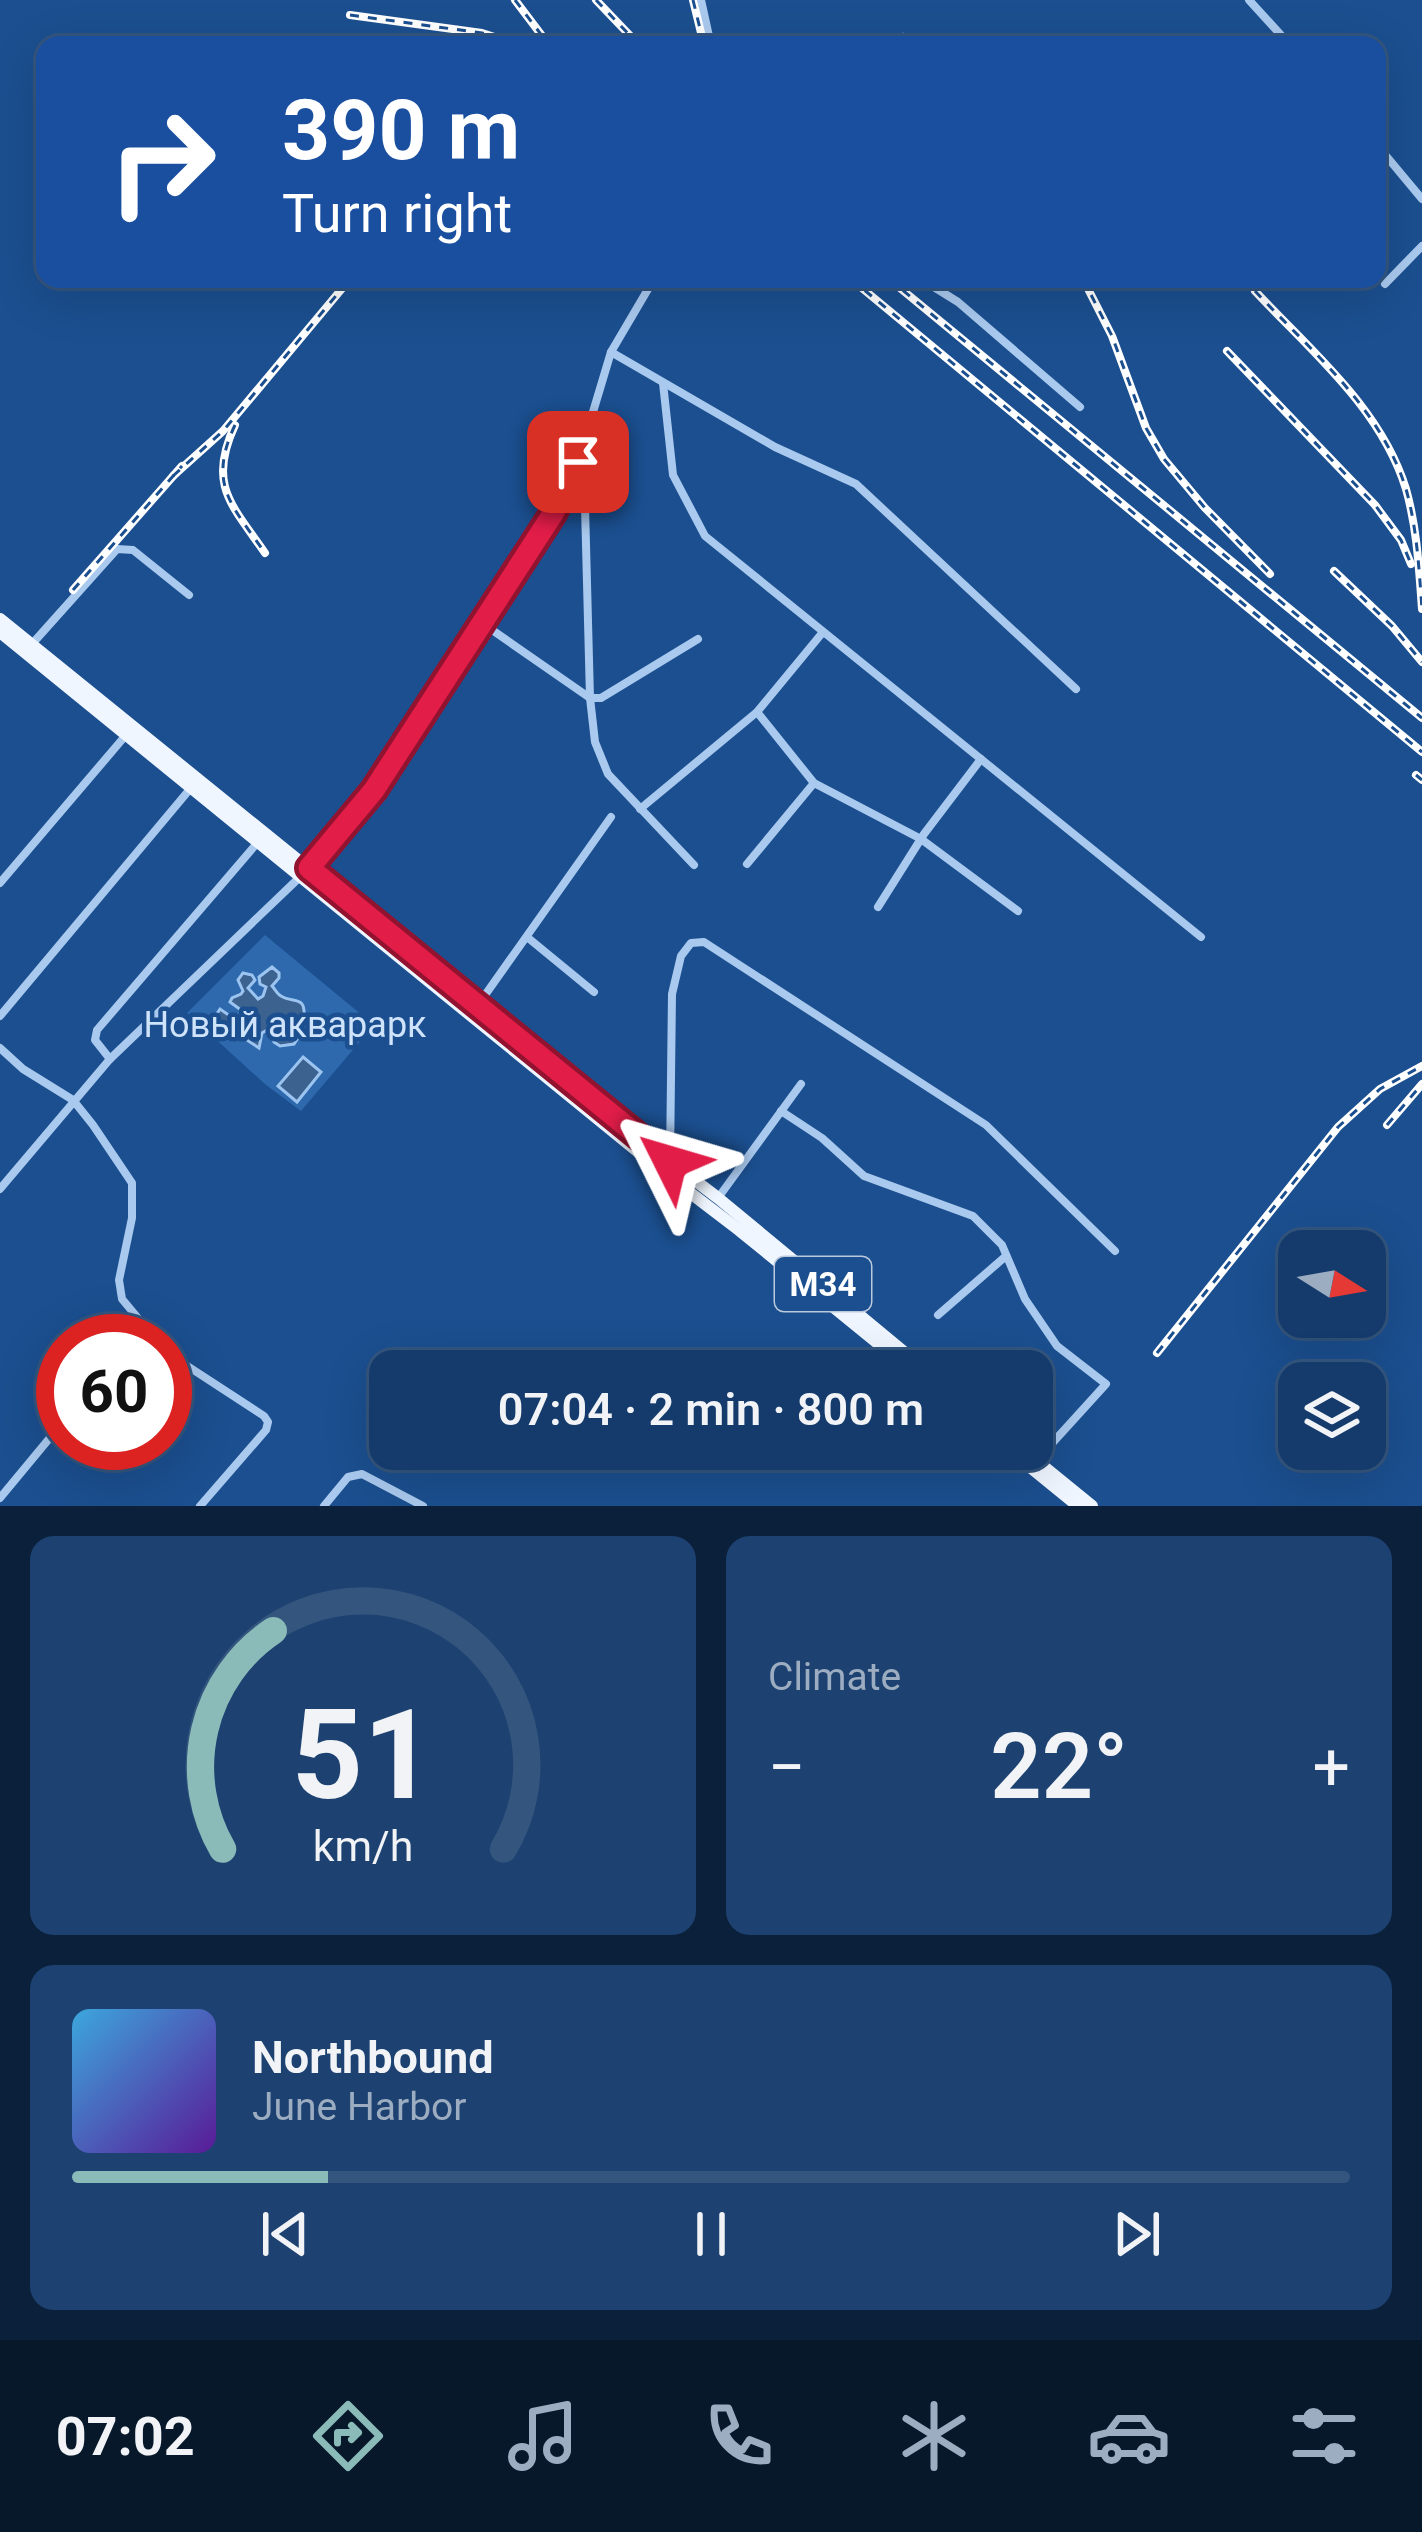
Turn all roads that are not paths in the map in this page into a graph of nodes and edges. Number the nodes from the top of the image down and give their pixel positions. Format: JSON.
{"nodes":[{"id":1,"x":701,"y":0,"type":"edge"},
{"id":2,"x":1249,"y":0,"type":"edge"},
{"id":3,"x":709,"y":36,"type":"edge"},
{"id":4,"x":1282,"y":36,"type":"edge"},
{"id":5,"x":1386,"y":157,"type":"edge"},
{"id":6,"x":1422,"y":199,"type":"edge"},
{"id":7,"x":1422,"y":246,"type":"edge"},
{"id":8,"x":1386,"y":282,"type":"edge"},
{"id":9,"x":649,"y":288,"type":"edge"},
{"id":10,"x":935,"y":288,"type":"edge"},
{"id":11,"x":610,"y":352,"type":"junction"},
{"id":12,"x":663,"y":383,"type":"junction"},
{"id":13,"x":1079,"y":407,"type":"dead end"},
{"id":14,"x":578,"y":462,"type":"junction"},
{"id":15,"x":189,"y":595,"type":"dead end"},
{"id":16,"x":0,"y":619,"type":"edge"},
{"id":17,"x":482,"y":623,"type":"junction"},
{"id":18,"x":0,"y":632,"type":"edge"},
{"id":19,"x":824,"y":632,"type":"junction"},
{"id":20,"x":698,"y":639,"type":"dead end"},
{"id":21,"x":31,"y":645,"type":"junction"},
{"id":22,"x":1076,"y":689,"type":"dead end"},
{"id":23,"x":590,"y":698,"type":"junction"},
{"id":24,"x":757,"y":712,"type":"junction"},
{"id":25,"x":126,"y":735,"type":"junction"},
{"id":26,"x":981,"y":759,"type":"junction"},
{"id":27,"x":814,"y":783,"type":"junction"},
{"id":28,"x":191,"y":788,"type":"junction"},
{"id":29,"x":640,"y":809,"type":"junction"},
{"id":30,"x":611,"y":817,"type":"dead end"},
{"id":31,"x":921,"y":839,"type":"junction"},
{"id":32,"x":258,"y":842,"type":"junction"},
{"id":33,"x":747,"y":864,"type":"dead end"},
{"id":34,"x":694,"y":865,"type":"dead end"},
{"id":35,"x":305,"y":872,"type":"junction"},
{"id":36,"x":0,"y":883,"type":"edge"},
{"id":37,"x":878,"y":907,"type":"dead end"},
{"id":38,"x":1018,"y":911,"type":"dead end"},
{"id":39,"x":526,"y":937,"type":"junction"},
{"id":40,"x":1201,"y":937,"type":"dead end"},
{"id":41,"x":594,"y":992,"type":"dead end"},
{"id":42,"x":478,"y":1005,"type":"junction"},
{"id":43,"x":0,"y":1016,"type":"edge"},
{"id":44,"x":0,"y":1048,"type":"edge"},
{"id":45,"x":110,"y":1059,"type":"junction"},
{"id":46,"x":801,"y":1084,"type":"dead end"},
{"id":47,"x":73,"y":1100,"type":"junction"},
{"id":48,"x":781,"y":1111,"type":"junction"},
{"id":49,"x":670,"y":1162,"type":"junction"},
{"id":50,"x":0,"y":1190,"type":"edge"},
{"id":51,"x":714,"y":1203,"type":"junction"},
{"id":52,"x":1115,"y":1250,"type":"dead end"},
{"id":53,"x":1006,"y":1256,"type":"junction"},
{"id":54,"x":134,"y":1314,"type":"edge"},
{"id":55,"x":938,"y":1315,"type":"dead end"},
{"id":56,"x":886,"y":1350,"type":"edge"},
{"id":57,"x":900,"y":1350,"type":"edge"},
{"id":58,"x":192,"y":1370,"type":"edge"},
{"id":59,"x":1053,"y":1442,"type":"edge"},
{"id":60,"x":36,"y":1455,"type":"edge"},
{"id":61,"x":1034,"y":1470,"type":"edge"},
{"id":62,"x":1047,"y":1470,"type":"edge"},
{"id":63,"x":0,"y":1498,"type":"edge"},
{"id":64,"x":200,"y":1506,"type":"edge"},
{"id":65,"x":324,"y":1506,"type":"edge"},
{"id":66,"x":422,"y":1506,"type":"edge"},
{"id":67,"x":1078,"y":1506,"type":"edge"},
{"id":68,"x":1092,"y":1506,"type":"edge"}],
"edges":[{"from":1,"to":3,"type":"street"},
{"from":2,"to":4,"type":"street"},
{"from":5,"to":6,"type":"street"},
{"from":7,"to":8,"type":"street"},
{"from":9,"to":11,"type":"street"},
{"from":10,"to":13,"type":"street"},
{"from":11,"to":12,"type":"street"},
{"from":11,"to":14,"type":"street"},
{"from":12,"to":19,"type":"street"},
{"from":12,"to":22,"type":"street"},
{"from":14,"to":17,"type":"street"},
{"from":14,"to":23,"type":"street"},
{"from":15,"to":21,"type":"street"},
{"from":16,"to":21,"type":"main road","number":"M34"},
{"from":17,"to":23,"type":"street"},
{"from":17,"to":35,"type":"street"},
{"from":18,"to":25,"type":"main road","number":"M34"},
{"from":19,"to":24,"type":"street"},
{"from":19,"to":26,"type":"street"},
{"from":20,"to":23,"type":"street"},
{"from":21,"to":35,"type":"main road","number":"M34"},
{"from":23,"to":29,"type":"street"},
{"from":24,"to":27,"type":"street"},
{"from":24,"to":29,"type":"street"},
{"from":25,"to":28,"type":"main road","number":"M34"},
{"from":25,"to":36,"type":"street"},
{"from":26,"to":31,"type":"street"},
{"from":26,"to":40,"type":"street"},
{"from":27,"to":31,"type":"street"},
{"from":27,"to":33,"type":"street"},
{"from":28,"to":32,"type":"main road","number":"M34"},
{"from":28,"to":43,"type":"street"},
{"from":29,"to":34,"type":"street"},
{"from":30,"to":39,"type":"street"},
{"from":31,"to":37,"type":"street"},
{"from":31,"to":38,"type":"street"},
{"from":32,"to":35,"type":"main road","number":"M34"},
{"from":32,"to":45,"type":"street"},
{"from":35,"to":42,"type":"main road","number":"M34"},
{"from":35,"to":45,"type":"street"},
{"from":35,"to":51,"type":"main road","number":"M34"},
{"from":39,"to":41,"type":"street"},
{"from":39,"to":42,"type":"street"},
{"from":42,"to":49,"type":"main road","number":"M34"},
{"from":44,"to":47,"type":"street"},
{"from":45,"to":47,"type":"street"},
{"from":46,"to":48,"type":"street"},
{"from":47,"to":50,"type":"street"},
{"from":47,"to":54,"type":"street"},
{"from":48,"to":51,"type":"street"},
{"from":48,"to":53,"type":"street"},
{"from":49,"to":51,"type":"main road","number":"M34"},
{"from":49,"to":52,"type":"street"},
{"from":51,"to":56,"type":"main road","number":"M34"},
{"from":51,"to":57,"type":"main road","number":"M34"},
{"from":53,"to":55,"type":"street"},
{"from":53,"to":59,"type":"street"},
{"from":58,"to":64,"type":"street"},
{"from":60,"to":63,"type":"street"},
{"from":61,"to":67,"type":"main road"},
{"from":62,"to":68,"type":"main road"},
{"from":65,"to":66,"type":"street"}]}
